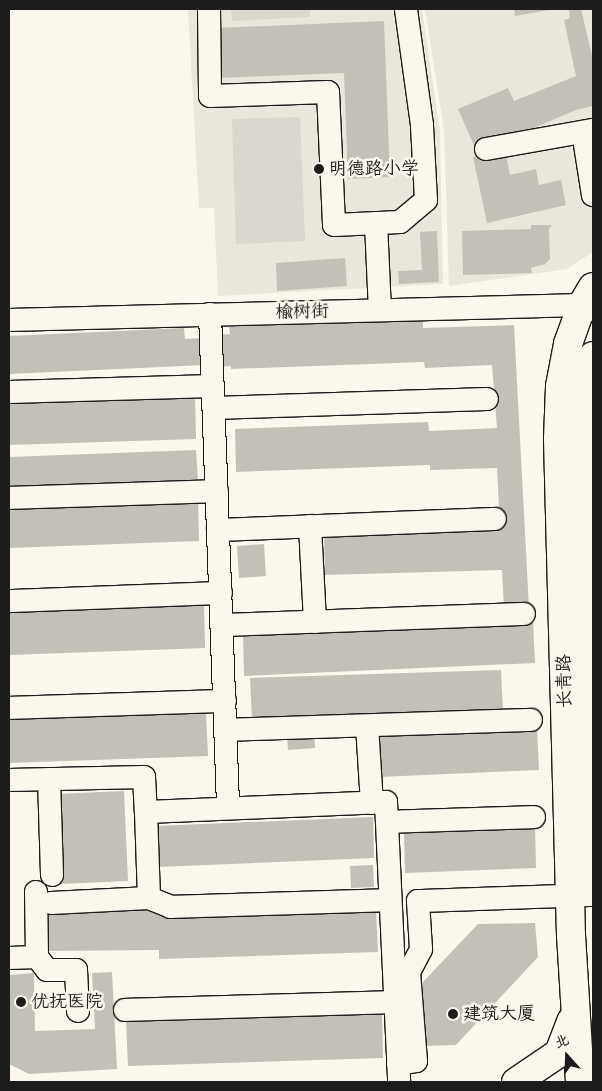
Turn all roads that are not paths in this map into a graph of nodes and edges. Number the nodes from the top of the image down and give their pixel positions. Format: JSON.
{"nodes":[{"id":1,"x":208,"y":9,"type":"edge"},
{"id":2,"x":406,"y":9,"type":"edge"},
{"id":3,"x":588,"y":131,"type":"edge"},
{"id":4,"x":486,"y":149,"type":"dead end"},
{"id":5,"x":593,"y":194,"type":"edge"},
{"id":6,"x":376,"y":223,"type":"junction"},
{"id":7,"x":590,"y":301,"type":"edge"},
{"id":8,"x":380,"y":310,"type":"junction"},
{"id":9,"x":210,"y":314,"type":"junction"},
{"id":10,"x":9,"y":320,"type":"edge"},
{"id":11,"x":593,"y":356,"type":"edge"},
{"id":12,"x":213,"y":386,"type":"junction"},
{"id":13,"x":9,"y":392,"type":"edge"},
{"id":14,"x":487,"y":399,"type":"dead end"},
{"id":15,"x":214,"y":408,"type":"junction"},
{"id":16,"x":217,"y":491,"type":"junction"},
{"id":17,"x":9,"y":498,"type":"edge"},
{"id":18,"x":495,"y":519,"type":"dead end"},
{"id":19,"x":310,"y":526,"type":"junction"},
{"id":20,"x":218,"y":530,"type":"junction"},
{"id":21,"x":220,"y":593,"type":"junction"},
{"id":22,"x":9,"y":601,"type":"edge"},
{"id":23,"x":524,"y":614,"type":"dead end"},
{"id":24,"x":315,"y":622,"type":"junction"},
{"id":25,"x":222,"y":625,"type":"junction"},
{"id":26,"x":225,"y":701,"type":"junction"},
{"id":27,"x":9,"y":708,"type":"edge"},
{"id":28,"x":531,"y":720,"type":"dead end"},
{"id":29,"x":367,"y":726,"type":"junction"},
{"id":30,"x":226,"y":730,"type":"junction"},
{"id":31,"x":49,"y":779,"type":"junction"},
{"id":32,"x":9,"y":780,"type":"edge"},
{"id":33,"x":372,"y":803,"type":"junction"},
{"id":34,"x":228,"y":808,"type":"junction"},
{"id":35,"x":146,"y":812,"type":"junction"},
{"id":36,"x":534,"y":817,"type":"dead end"},
{"id":37,"x":387,"y":822,"type":"junction"},
{"id":38,"x":52,"y":875,"type":"dead end"},
{"id":39,"x":586,"y":891,"type":"edge"},
{"id":40,"x":149,"y":898,"type":"junction"},
{"id":41,"x":390,"y":900,"type":"junction"},
{"id":42,"x":37,"y":957,"type":"junction"},
{"id":43,"x":9,"y":958,"type":"edge"},
{"id":44,"x":395,"y":1002,"type":"junction"},
{"id":45,"x":574,"y":1004,"type":"junction"},
{"id":46,"x":125,"y":1010,"type":"dead end"},
{"id":47,"x":78,"y":1011,"type":"dead end"},
{"id":48,"x":398,"y":1073,"type":"edge"},
{"id":49,"x":581,"y":1074,"type":"edge"},
{"id":50,"x":516,"y":1082,"type":"edge"}],
"edges":[{"from":1,"to":6,"type":"street"},
{"from":2,"to":6,"type":"street"},
{"from":3,"to":4,"type":"street"},
{"from":3,"to":5,"type":"street"},
{"from":6,"to":8,"type":"street"},
{"from":7,"to":8,"type":"street","name":"榆树街"},
{"from":7,"to":39,"type":"main road","name":"长青路"},
{"from":8,"to":9,"type":"street","name":"榆树街"},
{"from":9,"to":10,"type":"street","name":"榆树街"},
{"from":9,"to":12,"type":"street"},
{"from":11,"to":39,"type":"main road","name":"长青路"},
{"from":12,"to":13,"type":"street"},
{"from":12,"to":15,"type":"street"},
{"from":14,"to":15,"type":"street"},
{"from":15,"to":16,"type":"street"},
{"from":16,"to":17,"type":"street"},
{"from":16,"to":20,"type":"street"},
{"from":18,"to":19,"type":"street"},
{"from":19,"to":20,"type":"street"},
{"from":19,"to":24,"type":"street"},
{"from":20,"to":21,"type":"street"},
{"from":21,"to":22,"type":"street"},
{"from":21,"to":25,"type":"street"},
{"from":23,"to":24,"type":"street"},
{"from":24,"to":25,"type":"street"},
{"from":25,"to":26,"type":"street"},
{"from":26,"to":27,"type":"street"},
{"from":26,"to":30,"type":"street"},
{"from":28,"to":29,"type":"street"},
{"from":29,"to":30,"type":"street"},
{"from":29,"to":33,"type":"street"},
{"from":30,"to":34,"type":"street"},
{"from":31,"to":32,"type":"street"},
{"from":31,"to":35,"type":"street"},
{"from":31,"to":38,"type":"street"},
{"from":33,"to":34,"type":"street"},
{"from":33,"to":37,"type":"street"},
{"from":34,"to":35,"type":"street"},
{"from":35,"to":40,"type":"street"},
{"from":36,"to":37,"type":"street"},
{"from":37,"to":41,"type":"street"},
{"from":39,"to":45,"type":"main road","name":"长青路"},
{"from":39,"to":48,"type":"street"},
{"from":40,"to":41,"type":"street"},
{"from":40,"to":42,"type":"street"},
{"from":41,"to":44,"type":"street"},
{"from":42,"to":43,"type":"street"},
{"from":42,"to":47,"type":"street"},
{"from":44,"to":46,"type":"street"},
{"from":44,"to":48,"type":"street"},
{"from":45,"to":49,"type":"main road","name":"长青路"},
{"from":45,"to":50,"type":"main road"}]}
